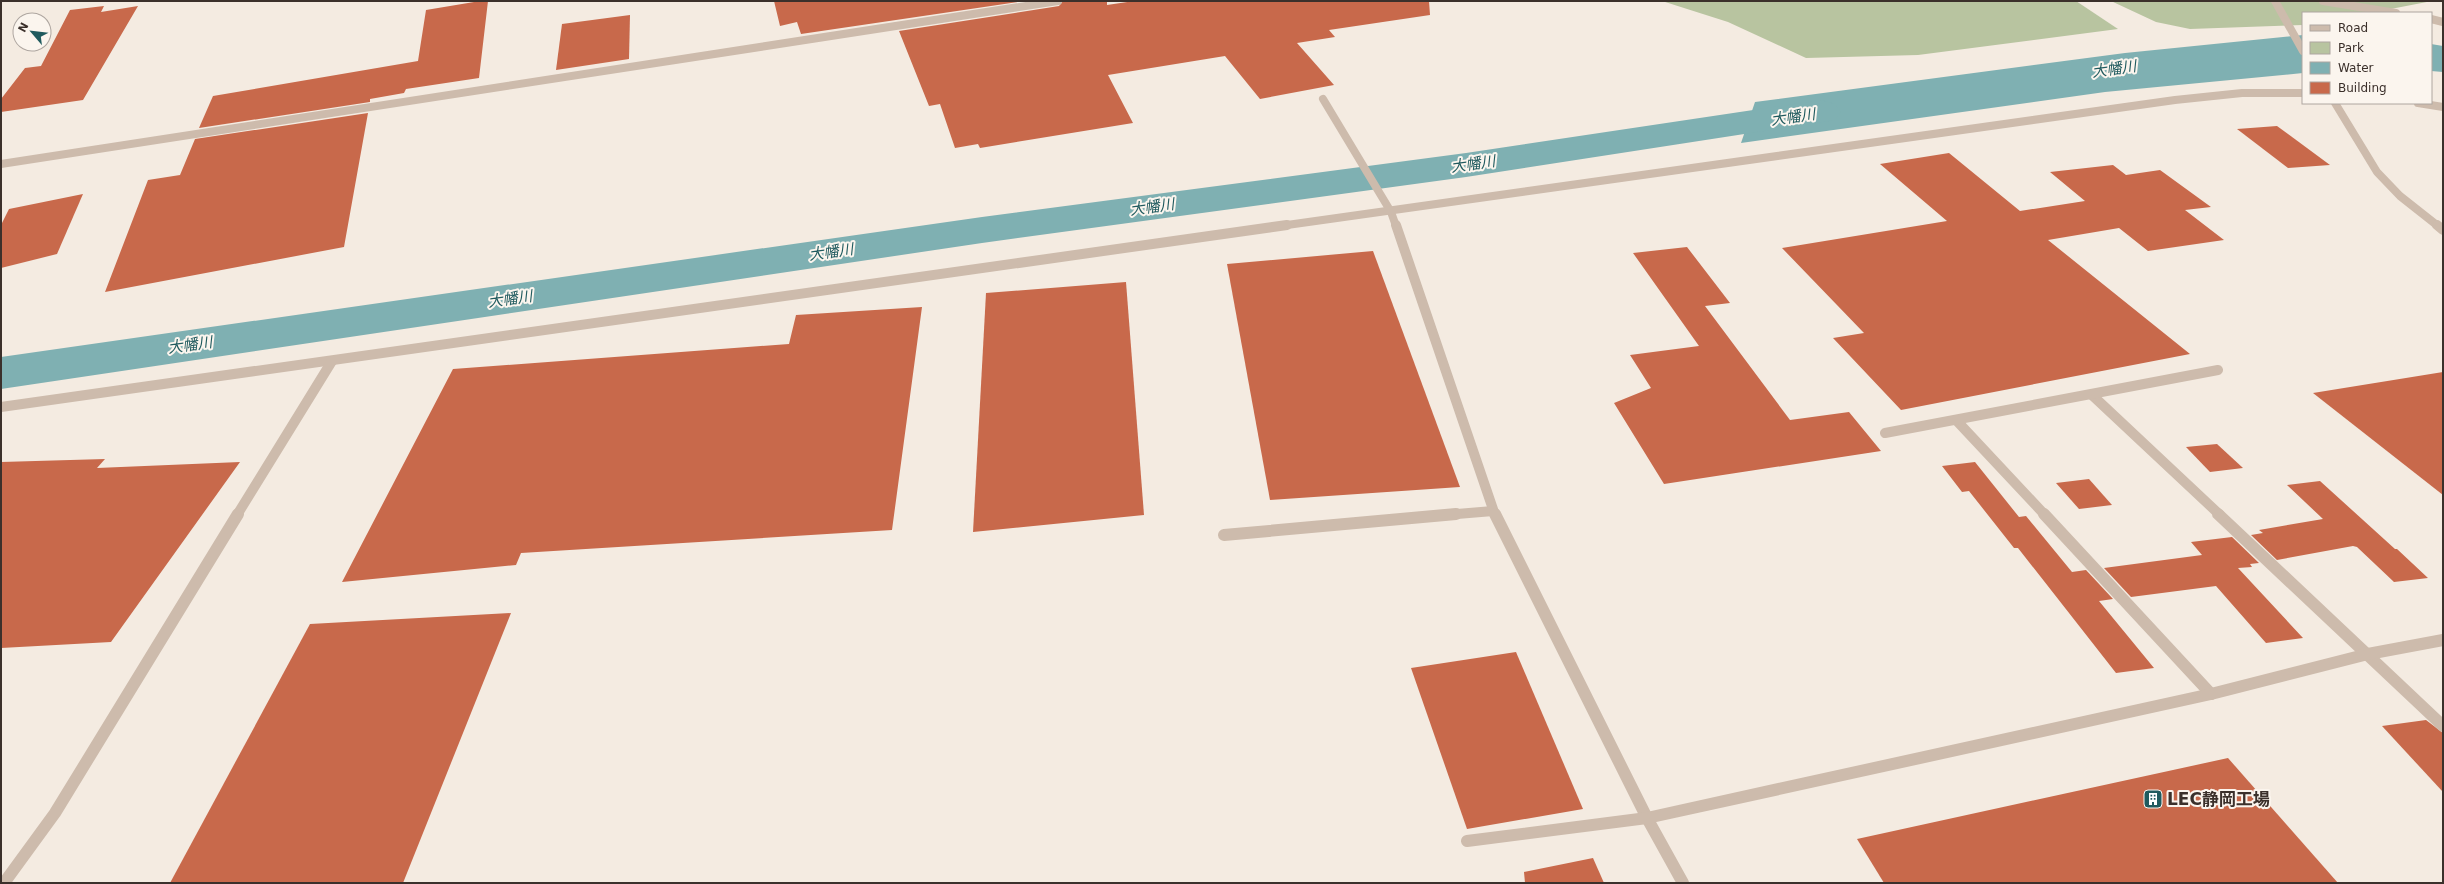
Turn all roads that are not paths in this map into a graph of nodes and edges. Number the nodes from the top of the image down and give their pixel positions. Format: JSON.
{"nodes":[{"id":1,"x":1058,"y":1,"type":"edge"},
{"id":2,"x":2275,"y":1,"type":"edge"},
{"id":3,"x":2323,"y":1,"type":"edge"},
{"id":4,"x":2390,"y":12,"type":"edge"},
{"id":5,"x":2432,"y":19,"type":"edge"},
{"id":6,"x":2443,"y":22,"type":"edge"},
{"id":7,"x":2302,"y":49,"type":"edge"},
{"id":8,"x":2302,"y":93,"type":"edge"},
{"id":9,"x":1323,"y":99,"type":"dead end"},
{"id":10,"x":2336,"y":104,"type":"edge"},
{"id":11,"x":2424,"y":104,"type":"edge"},
{"id":12,"x":2443,"y":107,"type":"edge"},
{"id":13,"x":1,"y":164,"type":"edge"},
{"id":14,"x":1391,"y":212,"type":"junction"},
{"id":15,"x":2443,"y":230,"type":"edge"},
{"id":16,"x":332,"y":361,"type":"junction"},
{"id":17,"x":2218,"y":370,"type":"dead end"},
{"id":18,"x":2092,"y":395,"type":"junction"},
{"id":19,"x":1,"y":408,"type":"edge"},
{"id":20,"x":1956,"y":420,"type":"junction"},
{"id":21,"x":1885,"y":433,"type":"dead end"},
{"id":22,"x":1493,"y":511,"type":"junction"},
{"id":23,"x":1224,"y":535,"type":"dead end"},
{"id":24,"x":2443,"y":640,"type":"edge"},
{"id":25,"x":2368,"y":654,"type":"junction"},
{"id":26,"x":2211,"y":694,"type":"junction"},
{"id":27,"x":2443,"y":726,"type":"edge"},
{"id":28,"x":1647,"y":818,"type":"junction"},
{"id":29,"x":1467,"y":841,"type":"dead end"},
{"id":30,"x":4,"y":883,"type":"edge"},
{"id":31,"x":1683,"y":883,"type":"edge"}],
"edges":[{"from":1,"to":13,"type":"street"},
{"from":2,"to":7,"type":"street"},
{"from":3,"to":4,"type":"street"},
{"from":5,"to":6,"type":"street"},
{"from":8,"to":14,"type":"street"},
{"from":9,"to":14,"type":"street"},
{"from":10,"to":15,"type":"street"},
{"from":11,"to":12,"type":"street"},
{"from":14,"to":16,"type":"street"},
{"from":14,"to":22,"type":"street"},
{"from":16,"to":19,"type":"street"},
{"from":16,"to":30,"type":"street"},
{"from":17,"to":18,"type":"street"},
{"from":18,"to":20,"type":"street"},
{"from":18,"to":25,"type":"street"},
{"from":20,"to":21,"type":"street"},
{"from":20,"to":26,"type":"street"},
{"from":22,"to":23,"type":"street"},
{"from":22,"to":28,"type":"street"},
{"from":24,"to":25,"type":"street"},
{"from":25,"to":26,"type":"street"},
{"from":25,"to":27,"type":"street"},
{"from":26,"to":28,"type":"street"},
{"from":28,"to":29,"type":"street"},
{"from":28,"to":31,"type":"street"}]}
